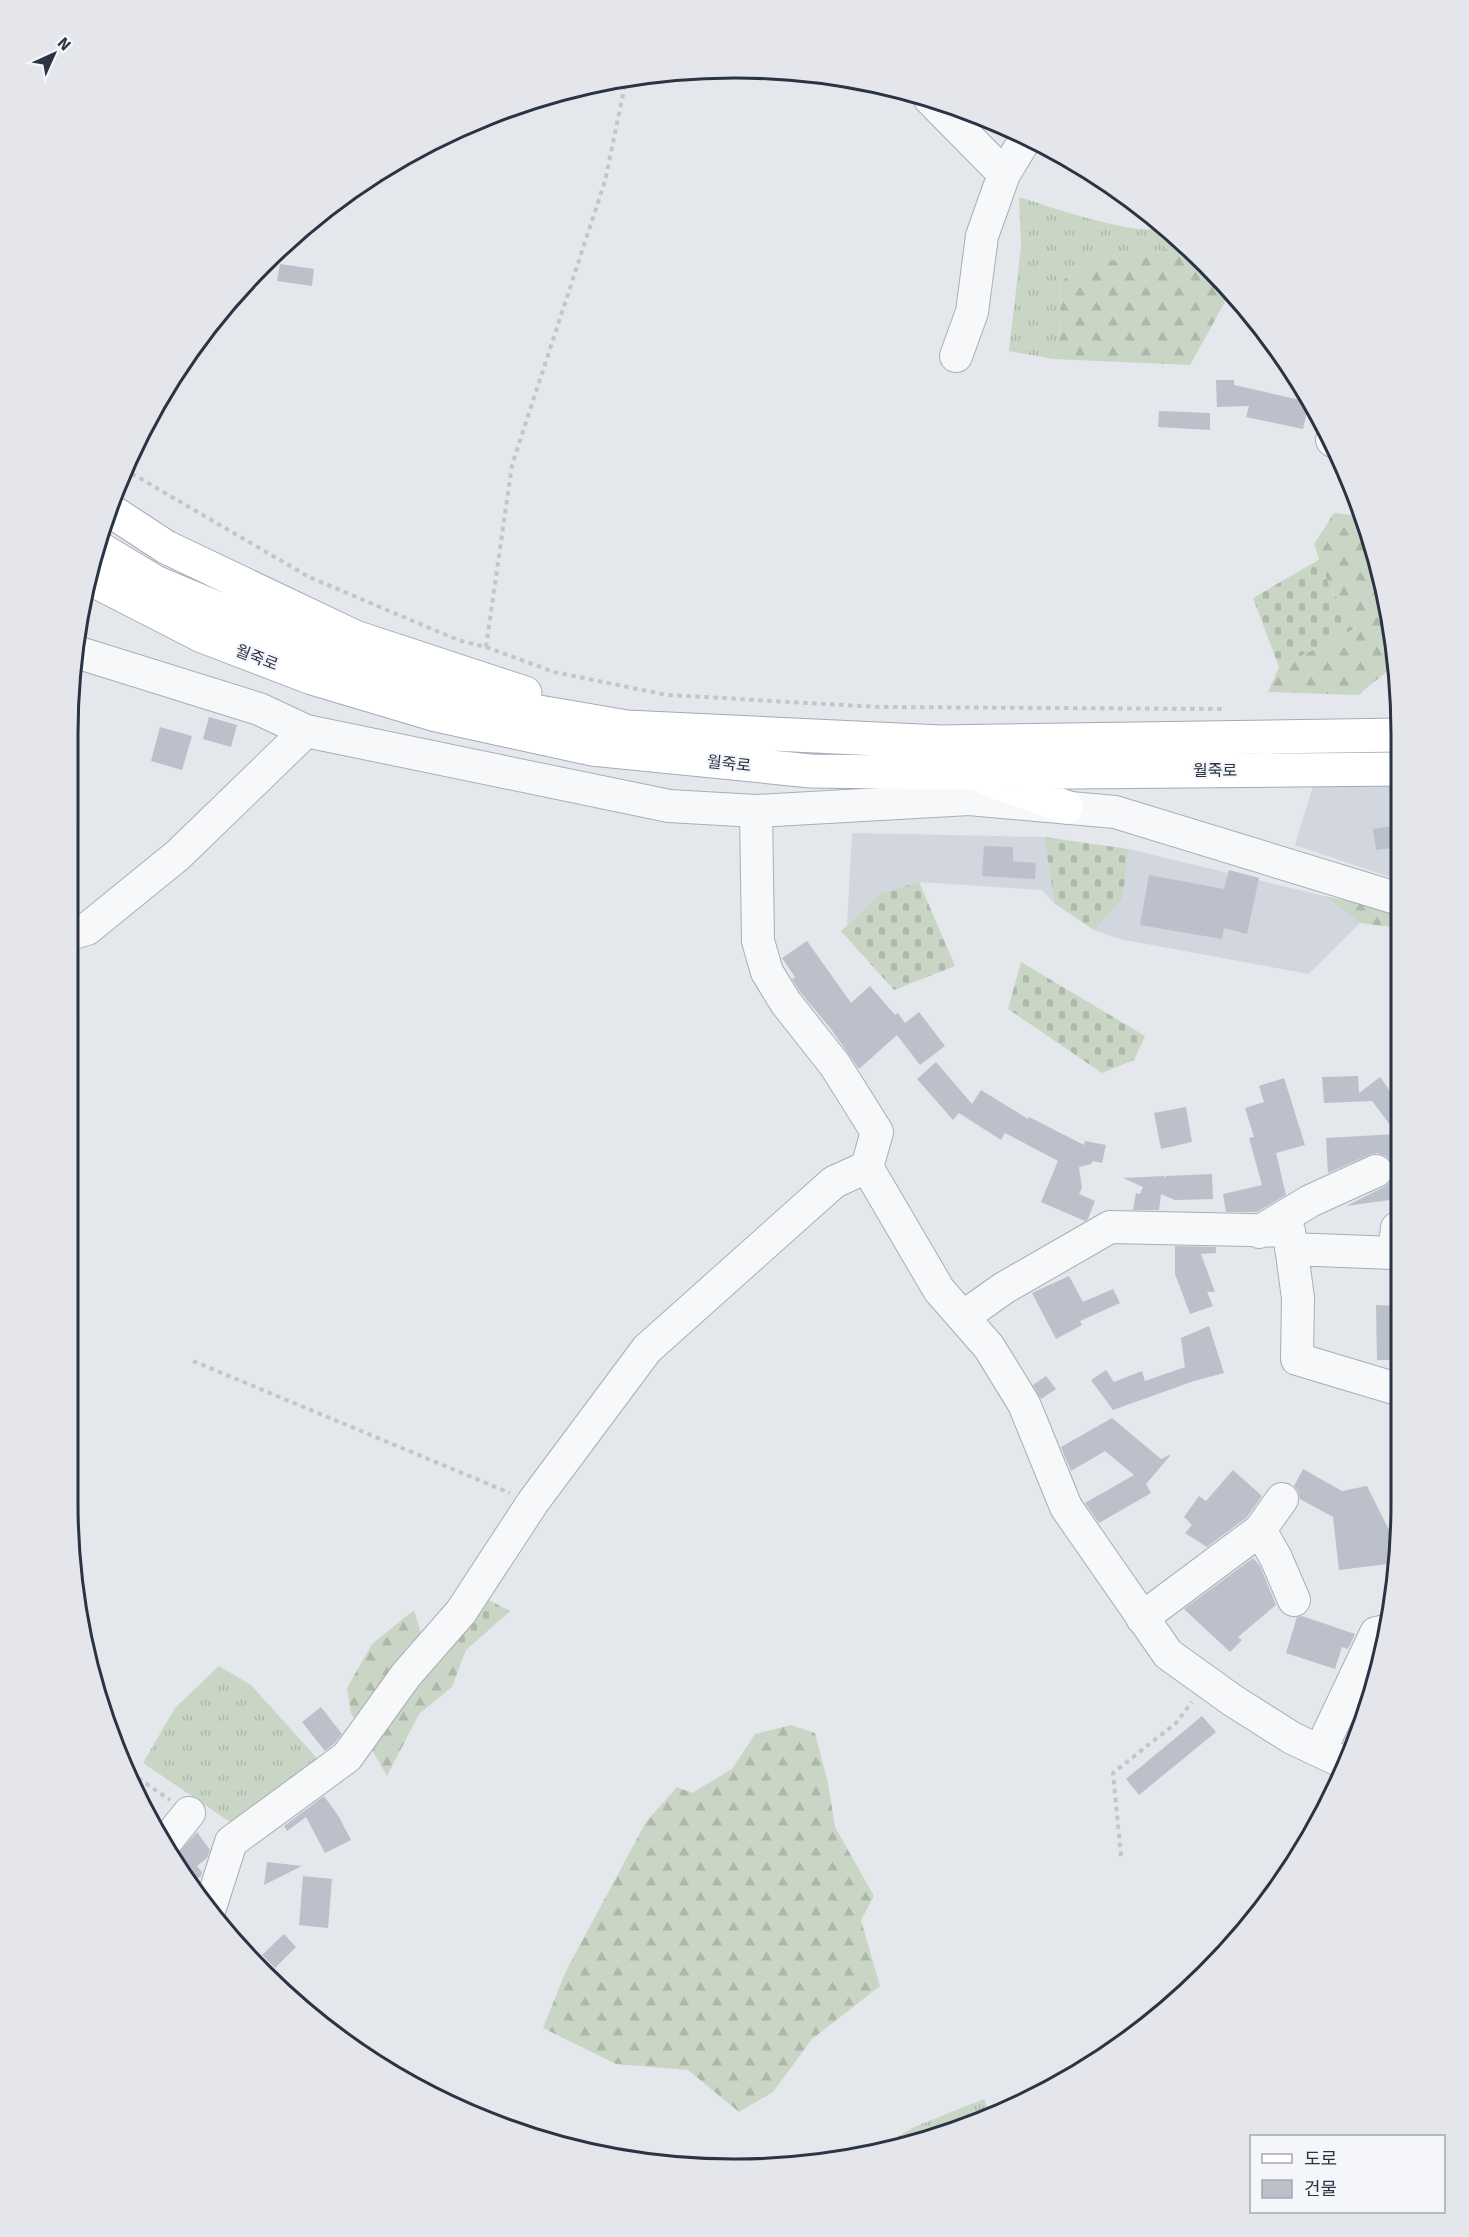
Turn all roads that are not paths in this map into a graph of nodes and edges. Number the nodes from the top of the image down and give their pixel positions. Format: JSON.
{"nodes":[{"id":1,"x":943,"y":112,"type":"edge"},
{"id":2,"x":1022,"y":145,"type":"edge"},
{"id":3,"x":1004,"y":174,"type":"junction"},
{"id":4,"x":956,"y":356,"type":"dead end"},
{"id":5,"x":116,"y":514,"type":"edge"},
{"id":6,"x":104,"y":551,"type":"edge"},
{"id":7,"x":96,"y":582,"type":"edge"},
{"id":8,"x":83,"y":654,"type":"edge"},
{"id":9,"x":627,"y":727,"type":"junction"},
{"id":10,"x":306,"y":731,"type":"junction"},
{"id":11,"x":1391,"y":735,"type":"edge"},
{"id":12,"x":1391,"y":769,"type":"edge"},
{"id":13,"x":968,"y":773,"type":"junction"},
{"id":14,"x":1066,"y":807,"type":"junction"},
{"id":15,"x":756,"y":810,"type":"junction"},
{"id":16,"x":1391,"y":897,"type":"edge"},
{"id":17,"x":78,"y":932,"type":"edge"},
{"id":18,"x":867,"y":1167,"type":"junction"},
{"id":19,"x":1376,"y":1171,"type":"dead end"},
{"id":20,"x":1258,"y":1232,"type":"junction"},
{"id":21,"x":1291,"y":1249,"type":"junction"},
{"id":22,"x":1391,"y":1253,"type":"edge"},
{"id":23,"x":963,"y":1317,"type":"junction"},
{"id":24,"x":1391,"y":1387,"type":"edge"},
{"id":25,"x":1282,"y":1498,"type":"dead end"},
{"id":26,"x":1260,"y":1530,"type":"junction"},
{"id":27,"x":1294,"y":1600,"type":"dead end"},
{"id":28,"x":1142,"y":1618,"type":"junction"},
{"id":29,"x":1378,"y":1633,"type":"edge"},
{"id":30,"x":1334,"y":1758,"type":"edge"},
{"id":31,"x":189,"y":1813,"type":"dead end"},
{"id":32,"x":170,"y":1837,"type":"edge"},
{"id":33,"x":213,"y":1900,"type":"edge"}],
"edges":[{"from":1,"to":3,"type":"street"},
{"from":2,"to":3,"type":"street"},
{"from":3,"to":4,"type":"street"},
{"from":5,"to":9,"type":"main road"},
{"from":6,"to":9,"type":"main road","name":"월죽로"},
{"from":7,"to":13,"type":"main road","name":"월죽로"},
{"from":8,"to":10,"type":"street"},
{"from":9,"to":11,"type":"main road","name":"월죽로"},
{"from":10,"to":15,"type":"street"},
{"from":10,"to":17,"type":"street"},
{"from":12,"to":13,"type":"main road","name":"월죽로"},
{"from":13,"to":14,"type":"main road"},
{"from":14,"to":15,"type":"street"},
{"from":14,"to":16,"type":"street"},
{"from":15,"to":18,"type":"street"},
{"from":18,"to":23,"type":"street"},
{"from":18,"to":33,"type":"street"},
{"from":19,"to":20,"type":"street"},
{"from":20,"to":21,"type":"street"},
{"from":20,"to":23,"type":"street"},
{"from":21,"to":22,"type":"street"},
{"from":21,"to":24,"type":"street"},
{"from":23,"to":28,"type":"street"},
{"from":25,"to":26,"type":"street"},
{"from":26,"to":27,"type":"street"},
{"from":26,"to":28,"type":"street"},
{"from":28,"to":30,"type":"street"},
{"from":29,"to":30,"type":"street"},
{"from":31,"to":32,"type":"street"}]}
